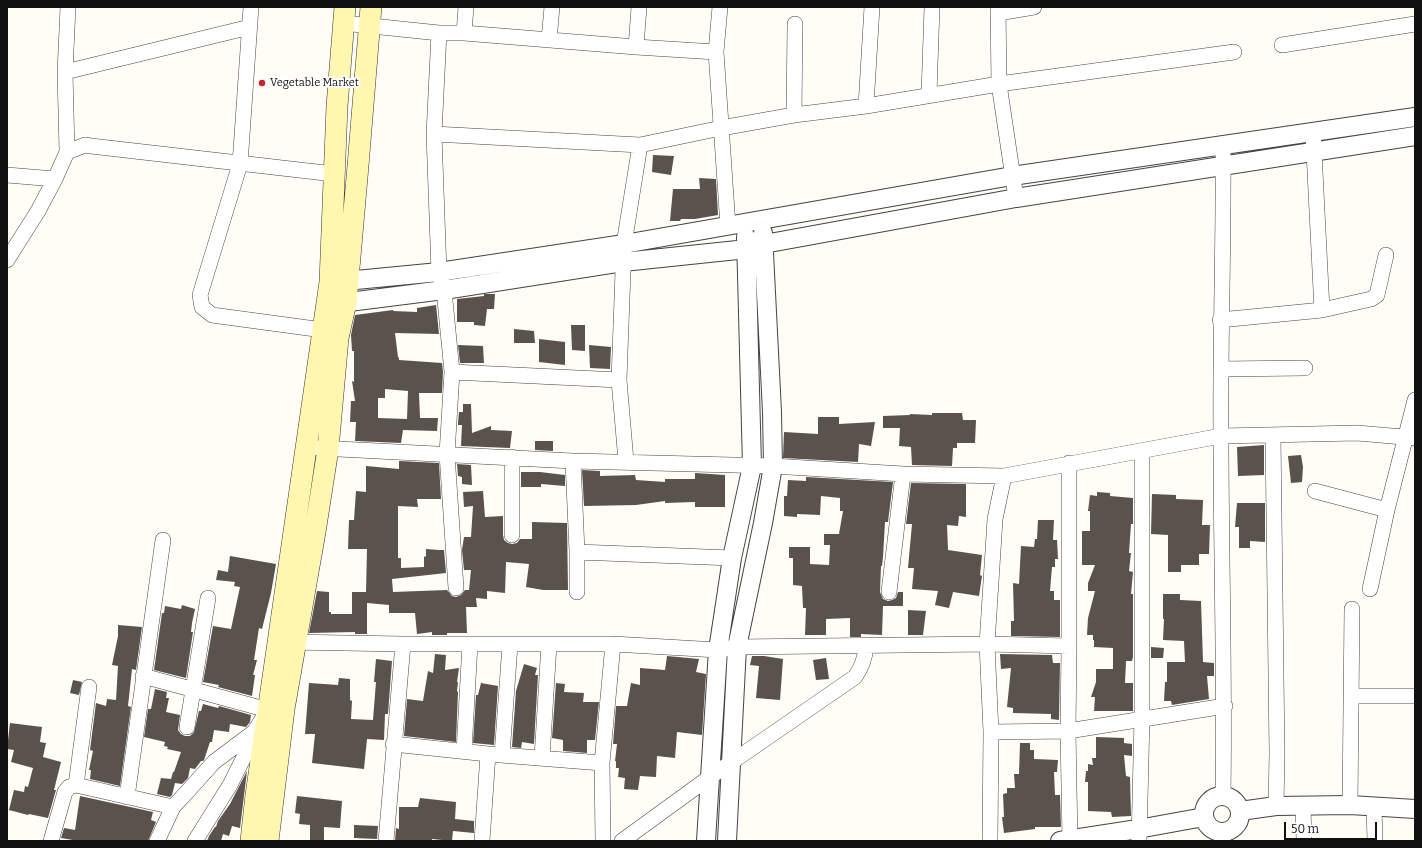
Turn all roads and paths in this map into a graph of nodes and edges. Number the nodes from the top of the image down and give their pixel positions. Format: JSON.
{"nodes":[{"id":1,"x":68,"y":7,"type":"edge"},
{"id":2,"x":251,"y":7,"type":"edge"},
{"id":3,"x":466,"y":7,"type":"edge"},
{"id":4,"x":552,"y":7,"type":"edge"},
{"id":5,"x":639,"y":7,"type":"edge"},
{"id":6,"x":720,"y":7,"type":"edge"},
{"id":7,"x":872,"y":7,"type":"edge"},
{"id":8,"x":932,"y":7,"type":"edge"},
{"id":9,"x":1034,"y":7,"type":"edge"},
{"id":10,"x":998,"y":10,"type":"edge"},
{"id":11,"x":344,"y":15,"type":"edge"},
{"id":12,"x":369,"y":16,"type":"edge"},
{"id":13,"x":795,"y":24,"type":"dead end"},
{"id":14,"x":1415,"y":24,"type":"edge"},
{"id":15,"x":250,"y":27,"type":"junction"},
{"id":16,"x":439,"y":33,"type":"junction"},
{"id":17,"x":464,"y":34,"type":"junction"},
{"id":18,"x":550,"y":40,"type":"junction"},
{"id":19,"x":1282,"y":45,"type":"dead end"},
{"id":20,"x":636,"y":47,"type":"junction"},
{"id":21,"x":716,"y":52,"type":"junction"},
{"id":22,"x":1234,"y":52,"type":"dead end"},
{"id":23,"x":65,"y":72,"type":"junction"},
{"id":24,"x":999,"y":84,"type":"junction"},
{"id":25,"x":929,"y":94,"type":"junction"},
{"id":26,"x":866,"y":106,"type":"junction"},
{"id":27,"x":794,"y":115,"type":"junction"},
{"id":28,"x":1415,"y":117,"type":"edge"},
{"id":29,"x":721,"y":128,"type":"junction"},
{"id":30,"x":1313,"y":132,"type":"junction"},
{"id":31,"x":434,"y":134,"type":"junction"},
{"id":32,"x":1415,"y":136,"type":"edge"},
{"id":33,"x":640,"y":145,"type":"junction"},
{"id":34,"x":1223,"y":145,"type":"junction"},
{"id":35,"x":67,"y":152,"type":"junction"},
{"id":36,"x":1314,"y":152,"type":"junction"},
{"id":37,"x":240,"y":164,"type":"junction"},
{"id":38,"x":1223,"y":166,"type":"junction"},
{"id":39,"x":334,"y":174,"type":"junction"},
{"id":40,"x":7,"y":175,"type":"edge"},
{"id":41,"x":1012,"y":176,"type":"junction"},
{"id":42,"x":55,"y":180,"type":"junction"},
{"id":43,"x":1016,"y":198,"type":"junction"},
{"id":44,"x":745,"y":223,"type":"junction"},
{"id":45,"x":624,"y":244,"type":"junction"},
{"id":46,"x":756,"y":247,"type":"junction"},
{"id":47,"x":1386,"y":255,"type":"dead end"},
{"id":48,"x":7,"y":260,"type":"edge"},
{"id":49,"x":623,"y":262,"type":"junction"},
{"id":50,"x":439,"y":272,"type":"junction"},
{"id":51,"x":444,"y":290,"type":"junction"},
{"id":52,"x":337,"y":293,"type":"junction"},
{"id":53,"x":1322,"y":310,"type":"junction"},
{"id":54,"x":1220,"y":320,"type":"junction"},
{"id":55,"x":323,"y":330,"type":"junction"},
{"id":56,"x":1305,"y":368,"type":"dead end"},
{"id":57,"x":1221,"y":369,"type":"junction"},
{"id":58,"x":452,"y":372,"type":"junction"},
{"id":59,"x":619,"y":380,"type":"junction"},
{"id":60,"x":1415,"y":400,"type":"edge"},
{"id":61,"x":1273,"y":435,"type":"junction"},
{"id":62,"x":1221,"y":436,"type":"junction"},
{"id":63,"x":1410,"y":438,"type":"edge"},
{"id":64,"x":306,"y":446,"type":"junction"},
{"id":65,"x":328,"y":449,"type":"junction"},
{"id":66,"x":1142,"y":450,"type":"junction"},
{"id":67,"x":448,"y":454,"type":"junction"},
{"id":68,"x":512,"y":457,"type":"junction"},
{"id":69,"x":573,"y":461,"type":"junction"},
{"id":70,"x":626,"y":461,"type":"junction"},
{"id":71,"x":1069,"y":463,"type":"junction"},
{"id":72,"x":752,"y":466,"type":"junction"},
{"id":73,"x":772,"y":466,"type":"junction"},
{"id":74,"x":903,"y":474,"type":"junction"},
{"id":75,"x":1004,"y":476,"type":"junction"},
{"id":76,"x":1315,"y":491,"type":"dead end"},
{"id":77,"x":1387,"y":510,"type":"junction"},
{"id":78,"x":512,"y":535,"type":"dead end"},
{"id":79,"x":163,"y":540,"type":"dead end"},
{"id":80,"x":577,"y":552,"type":"junction"},
{"id":81,"x":732,"y":558,"type":"junction"},
{"id":82,"x":456,"y":588,"type":"dead end"},
{"id":83,"x":1370,"y":589,"type":"dead end"},
{"id":84,"x":577,"y":592,"type":"dead end"},
{"id":85,"x":889,"y":592,"type":"dead end"},
{"id":86,"x":208,"y":598,"type":"dead end"},
{"id":87,"x":1352,"y":609,"type":"dead end"},
{"id":88,"x":286,"y":642,"type":"junction"},
{"id":89,"x":403,"y":644,"type":"junction"},
{"id":90,"x":470,"y":644,"type":"junction"},
{"id":91,"x":510,"y":644,"type":"junction"},
{"id":92,"x":549,"y":644,"type":"junction"},
{"id":93,"x":613,"y":644,"type":"junction"},
{"id":94,"x":987,"y":644,"type":"junction"},
{"id":95,"x":866,"y":646,"type":"junction"},
{"id":96,"x":1070,"y":646,"type":"junction"},
{"id":97,"x":737,"y":647,"type":"junction"},
{"id":98,"x":718,"y":650,"type":"junction"},
{"id":99,"x":143,"y":676,"type":"junction"},
{"id":100,"x":89,"y":687,"type":"dead end"},
{"id":101,"x":192,"y":690,"type":"junction"},
{"id":102,"x":1350,"y":696,"type":"junction"},
{"id":103,"x":1415,"y":696,"type":"edge"},
{"id":104,"x":1225,"y":706,"type":"junction"},
{"id":105,"x":268,"y":710,"type":"junction"},
{"id":106,"x":1142,"y":718,"type":"junction"},
{"id":107,"x":186,"y":727,"type":"dead end"},
{"id":108,"x":1068,"y":731,"type":"junction"},
{"id":109,"x":254,"y":732,"type":"junction"},
{"id":110,"x":991,"y":732,"type":"junction"},
{"id":111,"x":393,"y":744,"type":"junction"},
{"id":112,"x":464,"y":751,"type":"junction"},
{"id":113,"x":495,"y":755,"type":"junction"},
{"id":114,"x":542,"y":758,"type":"junction"},
{"id":115,"x":731,"y":762,"type":"junction"},
{"id":116,"x":602,"y":763,"type":"junction"},
{"id":117,"x":710,"y":777,"type":"junction"},
{"id":118,"x":76,"y":785,"type":"junction"},
{"id":119,"x":1223,"y":796,"type":"junction"},
{"id":120,"x":126,"y":797,"type":"junction"},
{"id":121,"x":1350,"y":805,"type":"junction"},
{"id":122,"x":1276,"y":806,"type":"junction"},
{"id":123,"x":1303,"y":806,"type":"junction"},
{"id":124,"x":173,"y":807,"type":"junction"},
{"id":125,"x":1374,"y":807,"type":"junction"},
{"id":126,"x":1415,"y":809,"type":"edge"},
{"id":127,"x":1240,"y":811,"type":"junction"},
{"id":128,"x":1204,"y":817,"type":"junction"},
{"id":129,"x":1138,"y":835,"type":"edge"},
{"id":130,"x":1223,"y":837,"type":"edge"},
{"id":131,"x":1067,"y":840,"type":"edge"},
{"id":132,"x":51,"y":841,"type":"edge"},
{"id":133,"x":157,"y":841,"type":"edge"},
{"id":134,"x":195,"y":841,"type":"edge"},
{"id":135,"x":251,"y":841,"type":"edge"},
{"id":136,"x":268,"y":841,"type":"edge"},
{"id":137,"x":386,"y":841,"type":"edge"},
{"id":138,"x":482,"y":841,"type":"edge"},
{"id":139,"x":603,"y":841,"type":"edge"},
{"id":140,"x":622,"y":841,"type":"edge"},
{"id":141,"x":706,"y":841,"type":"edge"},
{"id":142,"x":727,"y":841,"type":"edge"},
{"id":143,"x":990,"y":841,"type":"edge"},
{"id":144,"x":1304,"y":841,"type":"edge"},
{"id":145,"x":1375,"y":841,"type":"edge"}],
"edges":[{"from":1,"to":23,"type":"street"},
{"from":2,"to":15,"type":"street"},
{"from":3,"to":17,"type":"street"},
{"from":4,"to":18,"type":"street"},
{"from":5,"to":20,"type":"street"},
{"from":6,"to":21,"type":"street"},
{"from":7,"to":26,"type":"street"},
{"from":8,"to":25,"type":"street"},
{"from":9,"to":10,"type":"street"},
{"from":10,"to":24,"type":"street"},
{"from":11,"to":12,"type":"street"},
{"from":11,"to":39,"type":"main road"},
{"from":12,"to":16,"type":"street"},
{"from":12,"to":52,"type":"main road"},
{"from":13,"to":27,"type":"street"},
{"from":14,"to":19,"type":"street"},
{"from":15,"to":23,"type":"street"},
{"from":15,"to":37,"type":"street"},
{"from":16,"to":17,"type":"street"},
{"from":16,"to":31,"type":"street"},
{"from":17,"to":18,"type":"street"},
{"from":18,"to":20,"type":"street"},
{"from":20,"to":21,"type":"street"},
{"from":21,"to":29,"type":"street"},
{"from":22,"to":24,"type":"street"},
{"from":23,"to":35,"type":"street"},
{"from":24,"to":25,"type":"street"},
{"from":24,"to":41,"type":"street"},
{"from":25,"to":26,"type":"street"},
{"from":26,"to":27,"type":"street"},
{"from":27,"to":29,"type":"street"},
{"from":28,"to":30,"type":"street"},
{"from":29,"to":33,"type":"street"},
{"from":29,"to":44,"type":"street"},
{"from":30,"to":34,"type":"street"},
{"from":30,"to":36,"type":"street"},
{"from":31,"to":33,"type":"street"},
{"from":31,"to":50,"type":"street"},
{"from":32,"to":36,"type":"street"},
{"from":33,"to":45,"type":"street"},
{"from":34,"to":38,"type":"street"},
{"from":34,"to":41,"type":"street"},
{"from":35,"to":37,"type":"street"},
{"from":35,"to":42,"type":"street"},
{"from":36,"to":38,"type":"street"},
{"from":36,"to":53,"type":"street"},
{"from":37,"to":39,"type":"street"},
{"from":37,"to":55,"type":"street"},
{"from":38,"to":43,"type":"street"},
{"from":38,"to":54,"type":"street"},
{"from":39,"to":52,"type":"main road"},
{"from":40,"to":42,"type":"street"},
{"from":41,"to":43,"type":"street"},
{"from":41,"to":44,"type":"street"},
{"from":42,"to":48,"type":"street"},
{"from":43,"to":46,"type":"street"},
{"from":44,"to":45,"type":"street"},
{"from":44,"to":46,"type":"street"},
{"from":45,"to":49,"type":"street"},
{"from":45,"to":50,"type":"street"},
{"from":46,"to":49,"type":"street"},
{"from":46,"to":72,"type":"street"},
{"from":46,"to":73,"type":"street"},
{"from":47,"to":53,"type":"street"},
{"from":49,"to":51,"type":"street"},
{"from":49,"to":59,"type":"street"},
{"from":50,"to":51,"type":"street"},
{"from":50,"to":52,"type":"street"},
{"from":51,"to":52,"type":"street"},
{"from":51,"to":58,"type":"street"},
{"from":52,"to":55,"type":"main road"},
{"from":52,"to":65,"type":"main road"},
{"from":53,"to":54,"type":"street"},
{"from":54,"to":57,"type":"street"},
{"from":55,"to":64,"type":"main road"},
{"from":56,"to":57,"type":"street"},
{"from":57,"to":62,"type":"street"},
{"from":58,"to":59,"type":"street"},
{"from":58,"to":67,"type":"street"},
{"from":59,"to":70,"type":"street"},
{"from":60,"to":63,"type":"street"},
{"from":61,"to":62,"type":"street"},
{"from":61,"to":63,"type":"street"},
{"from":61,"to":122,"type":"street"},
{"from":62,"to":66,"type":"street"},
{"from":62,"to":104,"type":"street"},
{"from":63,"to":77,"type":"street"},
{"from":64,"to":65,"type":"street"},
{"from":64,"to":88,"type":"main road"},
{"from":65,"to":67,"type":"street"},
{"from":65,"to":88,"type":"main road"},
{"from":66,"to":71,"type":"street"},
{"from":66,"to":106,"type":"street"},
{"from":67,"to":68,"type":"street"},
{"from":67,"to":82,"type":"street"},
{"from":68,"to":69,"type":"street"},
{"from":68,"to":78,"type":"street"},
{"from":69,"to":70,"type":"street"},
{"from":69,"to":80,"type":"street"},
{"from":70,"to":72,"type":"street"},
{"from":71,"to":75,"type":"street"},
{"from":71,"to":96,"type":"street"},
{"from":72,"to":73,"type":"street"},
{"from":72,"to":81,"type":"street"},
{"from":73,"to":74,"type":"street"},
{"from":73,"to":97,"type":"street"},
{"from":74,"to":75,"type":"street"},
{"from":74,"to":85,"type":"street"},
{"from":75,"to":94,"type":"street"},
{"from":76,"to":77,"type":"street"},
{"from":77,"to":83,"type":"street"},
{"from":79,"to":99,"type":"street"},
{"from":80,"to":81,"type":"street"},
{"from":80,"to":84,"type":"street"},
{"from":81,"to":98,"type":"street"},
{"from":86,"to":101,"type":"street"},
{"from":87,"to":102,"type":"street"},
{"from":88,"to":89,"type":"street"},
{"from":88,"to":105,"type":"main road"},
{"from":88,"to":136,"type":"main road"},
{"from":89,"to":90,"type":"street"},
{"from":89,"to":111,"type":"street"},
{"from":90,"to":91,"type":"street"},
{"from":90,"to":112,"type":"street"},
{"from":91,"to":92,"type":"street"},
{"from":91,"to":113,"type":"street"},
{"from":92,"to":93,"type":"street"},
{"from":92,"to":114,"type":"street"},
{"from":93,"to":98,"type":"street"},
{"from":93,"to":116,"type":"street"},
{"from":94,"to":95,"type":"street"},
{"from":94,"to":96,"type":"street"},
{"from":94,"to":110,"type":"street"},
{"from":95,"to":97,"type":"street"},
{"from":95,"to":115,"type":"street"},
{"from":96,"to":108,"type":"street"},
{"from":97,"to":98,"type":"street"},
{"from":97,"to":115,"type":"street"},
{"from":98,"to":117,"type":"street"},
{"from":99,"to":101,"type":"street"},
{"from":99,"to":120,"type":"street"},
{"from":100,"to":118,"type":"street"},
{"from":101,"to":105,"type":"street"},
{"from":101,"to":107,"type":"street"},
{"from":102,"to":103,"type":"street"},
{"from":102,"to":121,"type":"street"},
{"from":104,"to":106,"type":"street"},
{"from":104,"to":119,"type":"street"},
{"from":105,"to":109,"type":"street"},
{"from":105,"to":135,"type":"main road"},
{"from":106,"to":108,"type":"street"},
{"from":106,"to":129,"type":"street"},
{"from":108,"to":110,"type":"street"},
{"from":108,"to":131,"type":"street"},
{"from":109,"to":124,"type":"street"},
{"from":109,"to":134,"type":"street"},
{"from":110,"to":143,"type":"street"},
{"from":111,"to":112,"type":"street"},
{"from":111,"to":137,"type":"street"},
{"from":112,"to":113,"type":"street"},
{"from":113,"to":114,"type":"street"},
{"from":113,"to":138,"type":"street"},
{"from":114,"to":116,"type":"street"},
{"from":115,"to":117,"type":"street"},
{"from":115,"to":142,"type":"street"},
{"from":116,"to":139,"type":"street"},
{"from":117,"to":140,"type":"street"},
{"from":117,"to":141,"type":"street"},
{"from":118,"to":120,"type":"street"},
{"from":118,"to":132,"type":"street"},
{"from":119,"to":127,"type":"street"},
{"from":119,"to":128,"type":"street"},
{"from":120,"to":124,"type":"street"},
{"from":121,"to":123,"type":"street"},
{"from":121,"to":125,"type":"street"},
{"from":122,"to":123,"type":"street"},
{"from":122,"to":127,"type":"street"},
{"from":123,"to":144,"type":"street"},
{"from":124,"to":133,"type":"street"},
{"from":125,"to":126,"type":"street"},
{"from":125,"to":145,"type":"street"},
{"from":127,"to":130,"type":"street"},
{"from":128,"to":129,"type":"street"},
{"from":128,"to":130,"type":"street"},
{"from":129,"to":131,"type":"street"}]}
